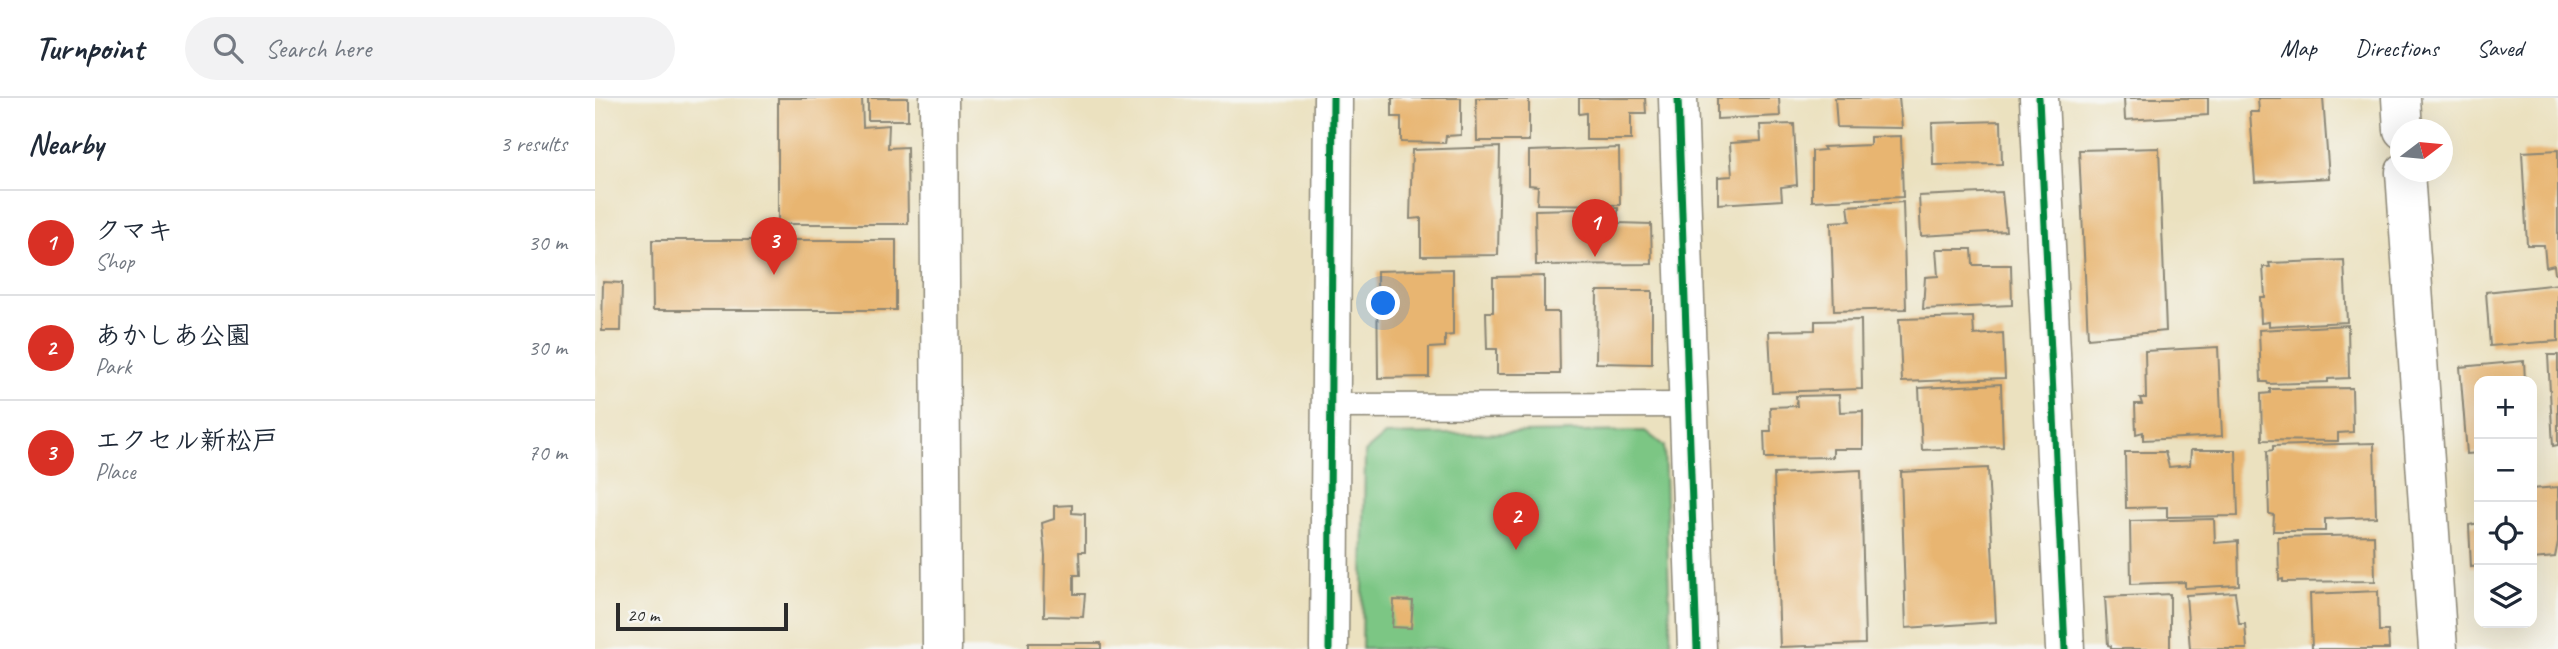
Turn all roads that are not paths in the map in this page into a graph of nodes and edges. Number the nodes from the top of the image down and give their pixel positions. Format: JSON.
{"nodes":[{"id":1,"x":939,"y":98,"type":"edge"},
{"id":2,"x":1333,"y":98,"type":"edge"},
{"id":3,"x":1678,"y":98,"type":"edge"},
{"id":4,"x":2039,"y":98,"type":"edge"},
{"id":5,"x":2400,"y":98,"type":"edge"},
{"id":6,"x":2402,"y":119,"type":"edge"},
{"id":7,"x":2407,"y":182,"type":"edge"},
{"id":8,"x":1690,"y":405,"type":"junction"},
{"id":9,"x":1332,"y":406,"type":"junction"},
{"id":10,"x":942,"y":649,"type":"edge"},
{"id":11,"x":1329,"y":649,"type":"edge"},
{"id":12,"x":1697,"y":649,"type":"edge"},
{"id":13,"x":2065,"y":649,"type":"edge"},
{"id":14,"x":2438,"y":649,"type":"edge"}],
"edges":[{"from":1,"to":10,"type":"street"},
{"from":2,"to":9,"type":"street"},
{"from":3,"to":8,"type":"street"},
{"from":4,"to":13,"type":"street"},
{"from":5,"to":6,"type":"street"},
{"from":7,"to":14,"type":"street"},
{"from":8,"to":9,"type":"lane"},
{"from":8,"to":12,"type":"street"},
{"from":9,"to":11,"type":"street"}]}
